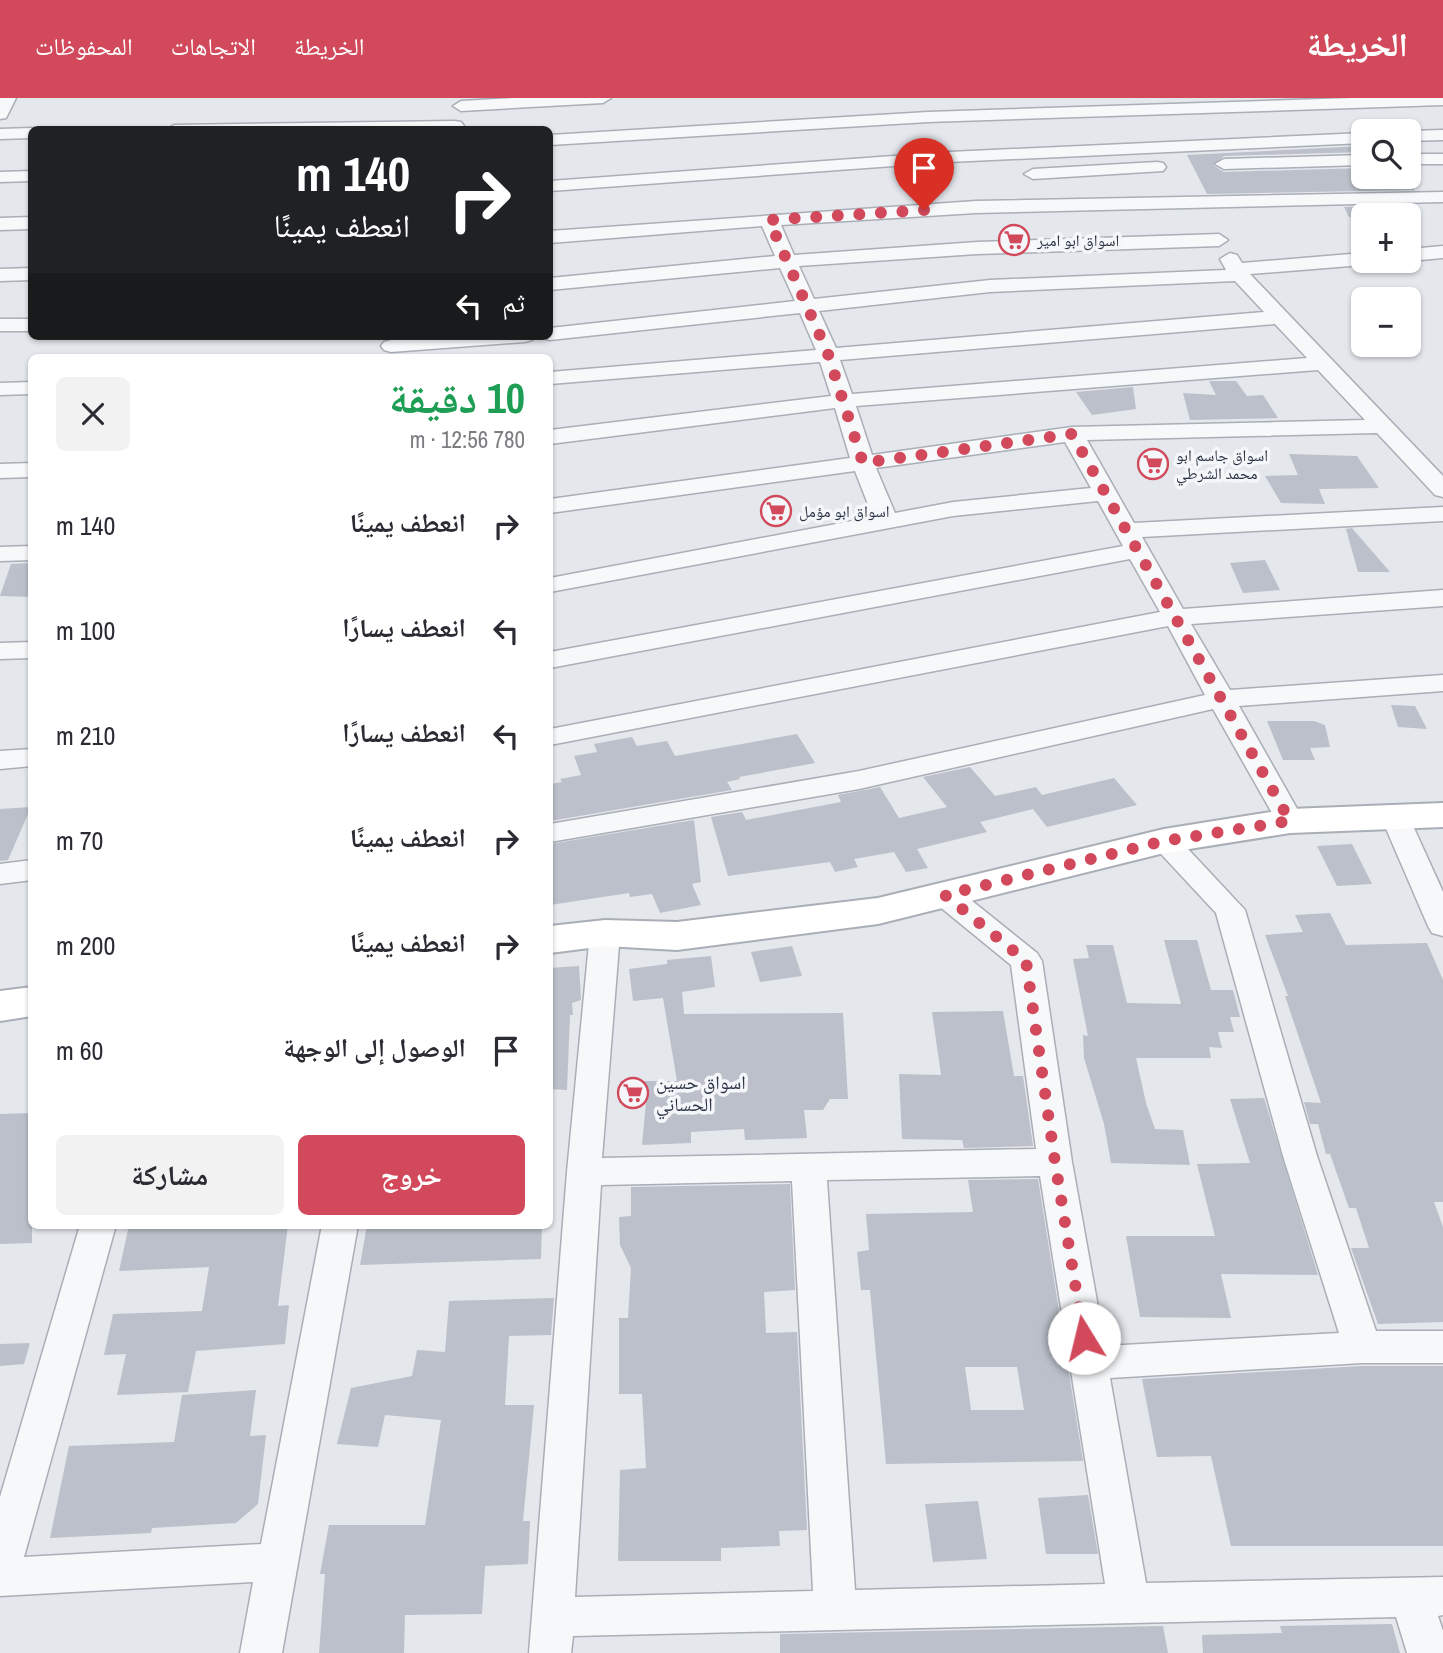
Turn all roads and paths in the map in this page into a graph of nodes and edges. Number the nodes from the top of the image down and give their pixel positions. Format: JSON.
{"nodes":[{"id":1,"x":8,"y":98,"type":"edge"},
{"id":2,"x":603,"y":98,"type":"edge"},
{"id":3,"x":916,"y":98,"type":"edge"},
{"id":4,"x":1443,"y":100,"type":"edge"},
{"id":5,"x":462,"y":102,"type":"edge"},
{"id":6,"x":1189,"y":108,"type":"junction"},
{"id":7,"x":0,"y":114,"type":"edge"},
{"id":8,"x":928,"y":117,"type":"junction"},
{"id":9,"x":455,"y":126,"type":"edge"},
{"id":10,"x":28,"y":133,"type":"edge"},
{"id":11,"x":0,"y":134,"type":"edge"},
{"id":12,"x":1443,"y":135,"type":"edge"},
{"id":13,"x":1421,"y":136,"type":"edge"},
{"id":14,"x":1351,"y":138,"type":"edge"},
{"id":15,"x":553,"y":140,"type":"edge"},
{"id":16,"x":1220,"y":143,"type":"junction"},
{"id":17,"x":949,"y":157,"type":"junction"},
{"id":18,"x":1421,"y":159,"type":"edge"},
{"id":19,"x":1443,"y":159,"type":"edge"},
{"id":20,"x":1351,"y":160,"type":"edge"},
{"id":21,"x":1237,"y":163,"type":"junction"},
{"id":22,"x":1210,"y":164,"type":"dead end"},
{"id":23,"x":1169,"y":167,"type":"dead end"},
{"id":24,"x":1032,"y":174,"type":"dead end"},
{"id":25,"x":28,"y":176,"type":"edge"},
{"id":26,"x":0,"y":177,"type":"edge"},
{"id":27,"x":553,"y":186,"type":"edge"},
{"id":28,"x":1443,"y":197,"type":"edge"},
{"id":29,"x":1204,"y":204,"type":"junction"},
{"id":30,"x":769,"y":220,"type":"junction"},
{"id":31,"x":28,"y":223,"type":"edge"},
{"id":32,"x":0,"y":224,"type":"edge"},
{"id":33,"x":553,"y":237,"type":"edge"},
{"id":34,"x":1219,"y":240,"type":"junction"},
{"id":35,"x":1443,"y":252,"type":"edge"},
{"id":36,"x":1421,"y":254,"type":"edge"},
{"id":37,"x":1351,"y":260,"type":"edge"},
{"id":38,"x":788,"y":261,"type":"junction"},
{"id":39,"x":1238,"y":272,"type":"junction"},
{"id":40,"x":28,"y":274,"type":"edge"},
{"id":41,"x":0,"y":275,"type":"edge"},
{"id":42,"x":553,"y":284,"type":"edge"},
{"id":43,"x":808,"y":306,"type":"junction"},
{"id":44,"x":1282,"y":317,"type":"junction"},
{"id":45,"x":0,"y":325,"type":"edge"},
{"id":46,"x":28,"y":325,"type":"edge"},
{"id":47,"x":553,"y":334,"type":"edge"},
{"id":48,"x":471,"y":340,"type":"edge"},
{"id":49,"x":391,"y":346,"type":"edge"},
{"id":50,"x":828,"y":354,"type":"junction"},
{"id":51,"x":1325,"y":363,"type":"junction"},
{"id":52,"x":553,"y":378,"type":"edge"},
{"id":53,"x":28,"y":388,"type":"edge"},
{"id":54,"x":0,"y":389,"type":"edge"},
{"id":55,"x":842,"y":401,"type":"junction"},
{"id":56,"x":1384,"y":426,"type":"junction"},
{"id":57,"x":1072,"y":434,"type":"junction"},
{"id":58,"x":553,"y":437,"type":"edge"},
{"id":59,"x":863,"y":463,"type":"junction"},
{"id":60,"x":28,"y":470,"type":"edge"},
{"id":61,"x":0,"y":471,"type":"edge"},
{"id":62,"x":1443,"y":490,"type":"edge"},
{"id":63,"x":1105,"y":493,"type":"junction"},
{"id":64,"x":553,"y":506,"type":"edge"},
{"id":65,"x":1443,"y":513,"type":"edge"},
{"id":66,"x":887,"y":522,"type":"junction"},
{"id":67,"x":1132,"y":541,"type":"junction"},
{"id":68,"x":28,"y":553,"type":"edge"},
{"id":69,"x":0,"y":554,"type":"edge"},
{"id":70,"x":553,"y":584,"type":"edge"},
{"id":71,"x":1443,"y":598,"type":"edge"},
{"id":72,"x":1176,"y":617,"type":"junction"},
{"id":73,"x":28,"y":650,"type":"edge"},
{"id":74,"x":0,"y":651,"type":"edge"},
{"id":75,"x":553,"y":659,"type":"edge"},
{"id":76,"x":1443,"y":683,"type":"edge"},
{"id":77,"x":1222,"y":699,"type":"junction"},
{"id":78,"x":553,"y":736,"type":"edge"},
{"id":79,"x":28,"y":757,"type":"edge"},
{"id":80,"x":0,"y":760,"type":"edge"},
{"id":81,"x":1443,"y":815,"type":"edge"},
{"id":82,"x":1395,"y":817,"type":"junction"},
{"id":83,"x":1290,"y":821,"type":"junction"},
{"id":84,"x":553,"y":832,"type":"edge"},
{"id":85,"x":1164,"y":841,"type":"junction"},
{"id":86,"x":28,"y":870,"type":"edge"},
{"id":87,"x":0,"y":874,"type":"edge"},
{"id":88,"x":945,"y":895,"type":"junction"},
{"id":89,"x":1443,"y":926,"type":"edge"},
{"id":90,"x":605,"y":933,"type":"junction"},
{"id":91,"x":553,"y":940,"type":"edge"},
{"id":92,"x":28,"y":1002,"type":"edge"},
{"id":93,"x":0,"y":1006,"type":"edge"},
{"id":94,"x":1055,"y":1162,"type":"junction"},
{"id":95,"x":809,"y":1167,"type":"junction"},
{"id":96,"x":584,"y":1172,"type":"junction"},
{"id":97,"x":97,"y":1229,"type":"edge"},
{"id":98,"x":339,"y":1229,"type":"edge"},
{"id":99,"x":1362,"y":1347,"type":"junction"},
{"id":100,"x":1443,"y":1347,"type":"edge"},
{"id":101,"x":1088,"y":1363,"type":"junction"},
{"id":102,"x":276,"y":1562,"type":"junction"},
{"id":103,"x":0,"y":1568,"type":"edge"},
{"id":104,"x":0,"y":1577,"type":"edge"},
{"id":105,"x":1428,"y":1597,"type":"edge"},
{"id":106,"x":1129,"y":1604,"type":"junction"},
{"id":107,"x":835,"y":1611,"type":"junction"},
{"id":108,"x":551,"y":1635,"type":"edge"},
{"id":109,"x":261,"y":1653,"type":"edge"},
{"id":110,"x":1428,"y":1653,"type":"edge"}],
"edges":[{"from":1,"to":7,"type":"street"},
{"from":2,"to":5,"type":"street"},
{"from":3,"to":8,"type":"street"},
{"from":4,"to":6,"type":"street"},
{"from":5,"to":9,"type":"street"},
{"from":6,"to":8,"type":"street"},
{"from":6,"to":16,"type":"street"},
{"from":8,"to":15,"type":"street"},
{"from":8,"to":17,"type":"street"},
{"from":10,"to":11,"type":"street"},
{"from":12,"to":13,"type":"street"},
{"from":14,"to":16,"type":"street"},
{"from":16,"to":17,"type":"street"},
{"from":16,"to":21,"type":"street"},
{"from":17,"to":27,"type":"street"},
{"from":18,"to":19,"type":"street"},
{"from":20,"to":21,"type":"street"},
{"from":21,"to":22,"type":"street"},
{"from":23,"to":24,"type":"street"},
{"from":25,"to":26,"type":"street"},
{"from":28,"to":29,"type":"street"},
{"from":29,"to":30,"type":"street"},
{"from":29,"to":34,"type":"street"},
{"from":30,"to":33,"type":"street"},
{"from":30,"to":38,"type":"street"},
{"from":31,"to":32,"type":"street"},
{"from":34,"to":38,"type":"street"},
{"from":34,"to":39,"type":"street"},
{"from":35,"to":36,"type":"street"},
{"from":37,"to":39,"type":"street"},
{"from":38,"to":42,"type":"street"},
{"from":38,"to":43,"type":"street"},
{"from":39,"to":43,"type":"street"},
{"from":39,"to":44,"type":"street"},
{"from":40,"to":41,"type":"street"},
{"from":43,"to":47,"type":"street"},
{"from":43,"to":50,"type":"street"},
{"from":44,"to":50,"type":"street"},
{"from":44,"to":51,"type":"street"},
{"from":45,"to":46,"type":"street"},
{"from":48,"to":49,"type":"street"},
{"from":50,"to":52,"type":"street"},
{"from":50,"to":55,"type":"street"},
{"from":51,"to":55,"type":"street"},
{"from":51,"to":56,"type":"street"},
{"from":53,"to":54,"type":"street"},
{"from":55,"to":58,"type":"street"},
{"from":55,"to":59,"type":"street"},
{"from":56,"to":57,"type":"street"},
{"from":56,"to":62,"type":"street"},
{"from":57,"to":59,"type":"street"},
{"from":57,"to":63,"type":"street"},
{"from":59,"to":64,"type":"street"},
{"from":59,"to":66,"type":"street"},
{"from":60,"to":61,"type":"street"},
{"from":63,"to":66,"type":"street"},
{"from":63,"to":67,"type":"street"},
{"from":65,"to":67,"type":"street"},
{"from":66,"to":70,"type":"street"},
{"from":67,"to":72,"type":"street"},
{"from":67,"to":75,"type":"street"},
{"from":68,"to":69,"type":"street"},
{"from":71,"to":72,"type":"street"},
{"from":72,"to":77,"type":"street"},
{"from":72,"to":78,"type":"street"},
{"from":73,"to":74,"type":"street"},
{"from":76,"to":77,"type":"street"},
{"from":77,"to":83,"type":"street"},
{"from":77,"to":84,"type":"street"},
{"from":79,"to":80,"type":"street"},
{"from":81,"to":82,"type":"street"},
{"from":82,"to":83,"type":"street"},
{"from":82,"to":89,"type":"street"},
{"from":83,"to":85,"type":"street"},
{"from":85,"to":88,"type":"street"},
{"from":85,"to":99,"type":"street"},
{"from":86,"to":87,"type":"street"},
{"from":88,"to":90,"type":"street"},
{"from":88,"to":94,"type":"street"},
{"from":90,"to":91,"type":"street"},
{"from":90,"to":96,"type":"street"},
{"from":92,"to":93,"type":"street"},
{"from":94,"to":95,"type":"street"},
{"from":94,"to":101,"type":"street"},
{"from":95,"to":96,"type":"street"},
{"from":95,"to":107,"type":"street"},
{"from":96,"to":108,"type":"street"},
{"from":97,"to":103,"type":"street"},
{"from":98,"to":102,"type":"street"},
{"from":99,"to":100,"type":"street"},
{"from":99,"to":101,"type":"street"},
{"from":101,"to":106,"type":"street"},
{"from":102,"to":104,"type":"street"},
{"from":102,"to":109,"type":"street"},
{"from":105,"to":106,"type":"street"},
{"from":105,"to":110,"type":"street"},
{"from":106,"to":107,"type":"street"},
{"from":107,"to":108,"type":"street"}]}
